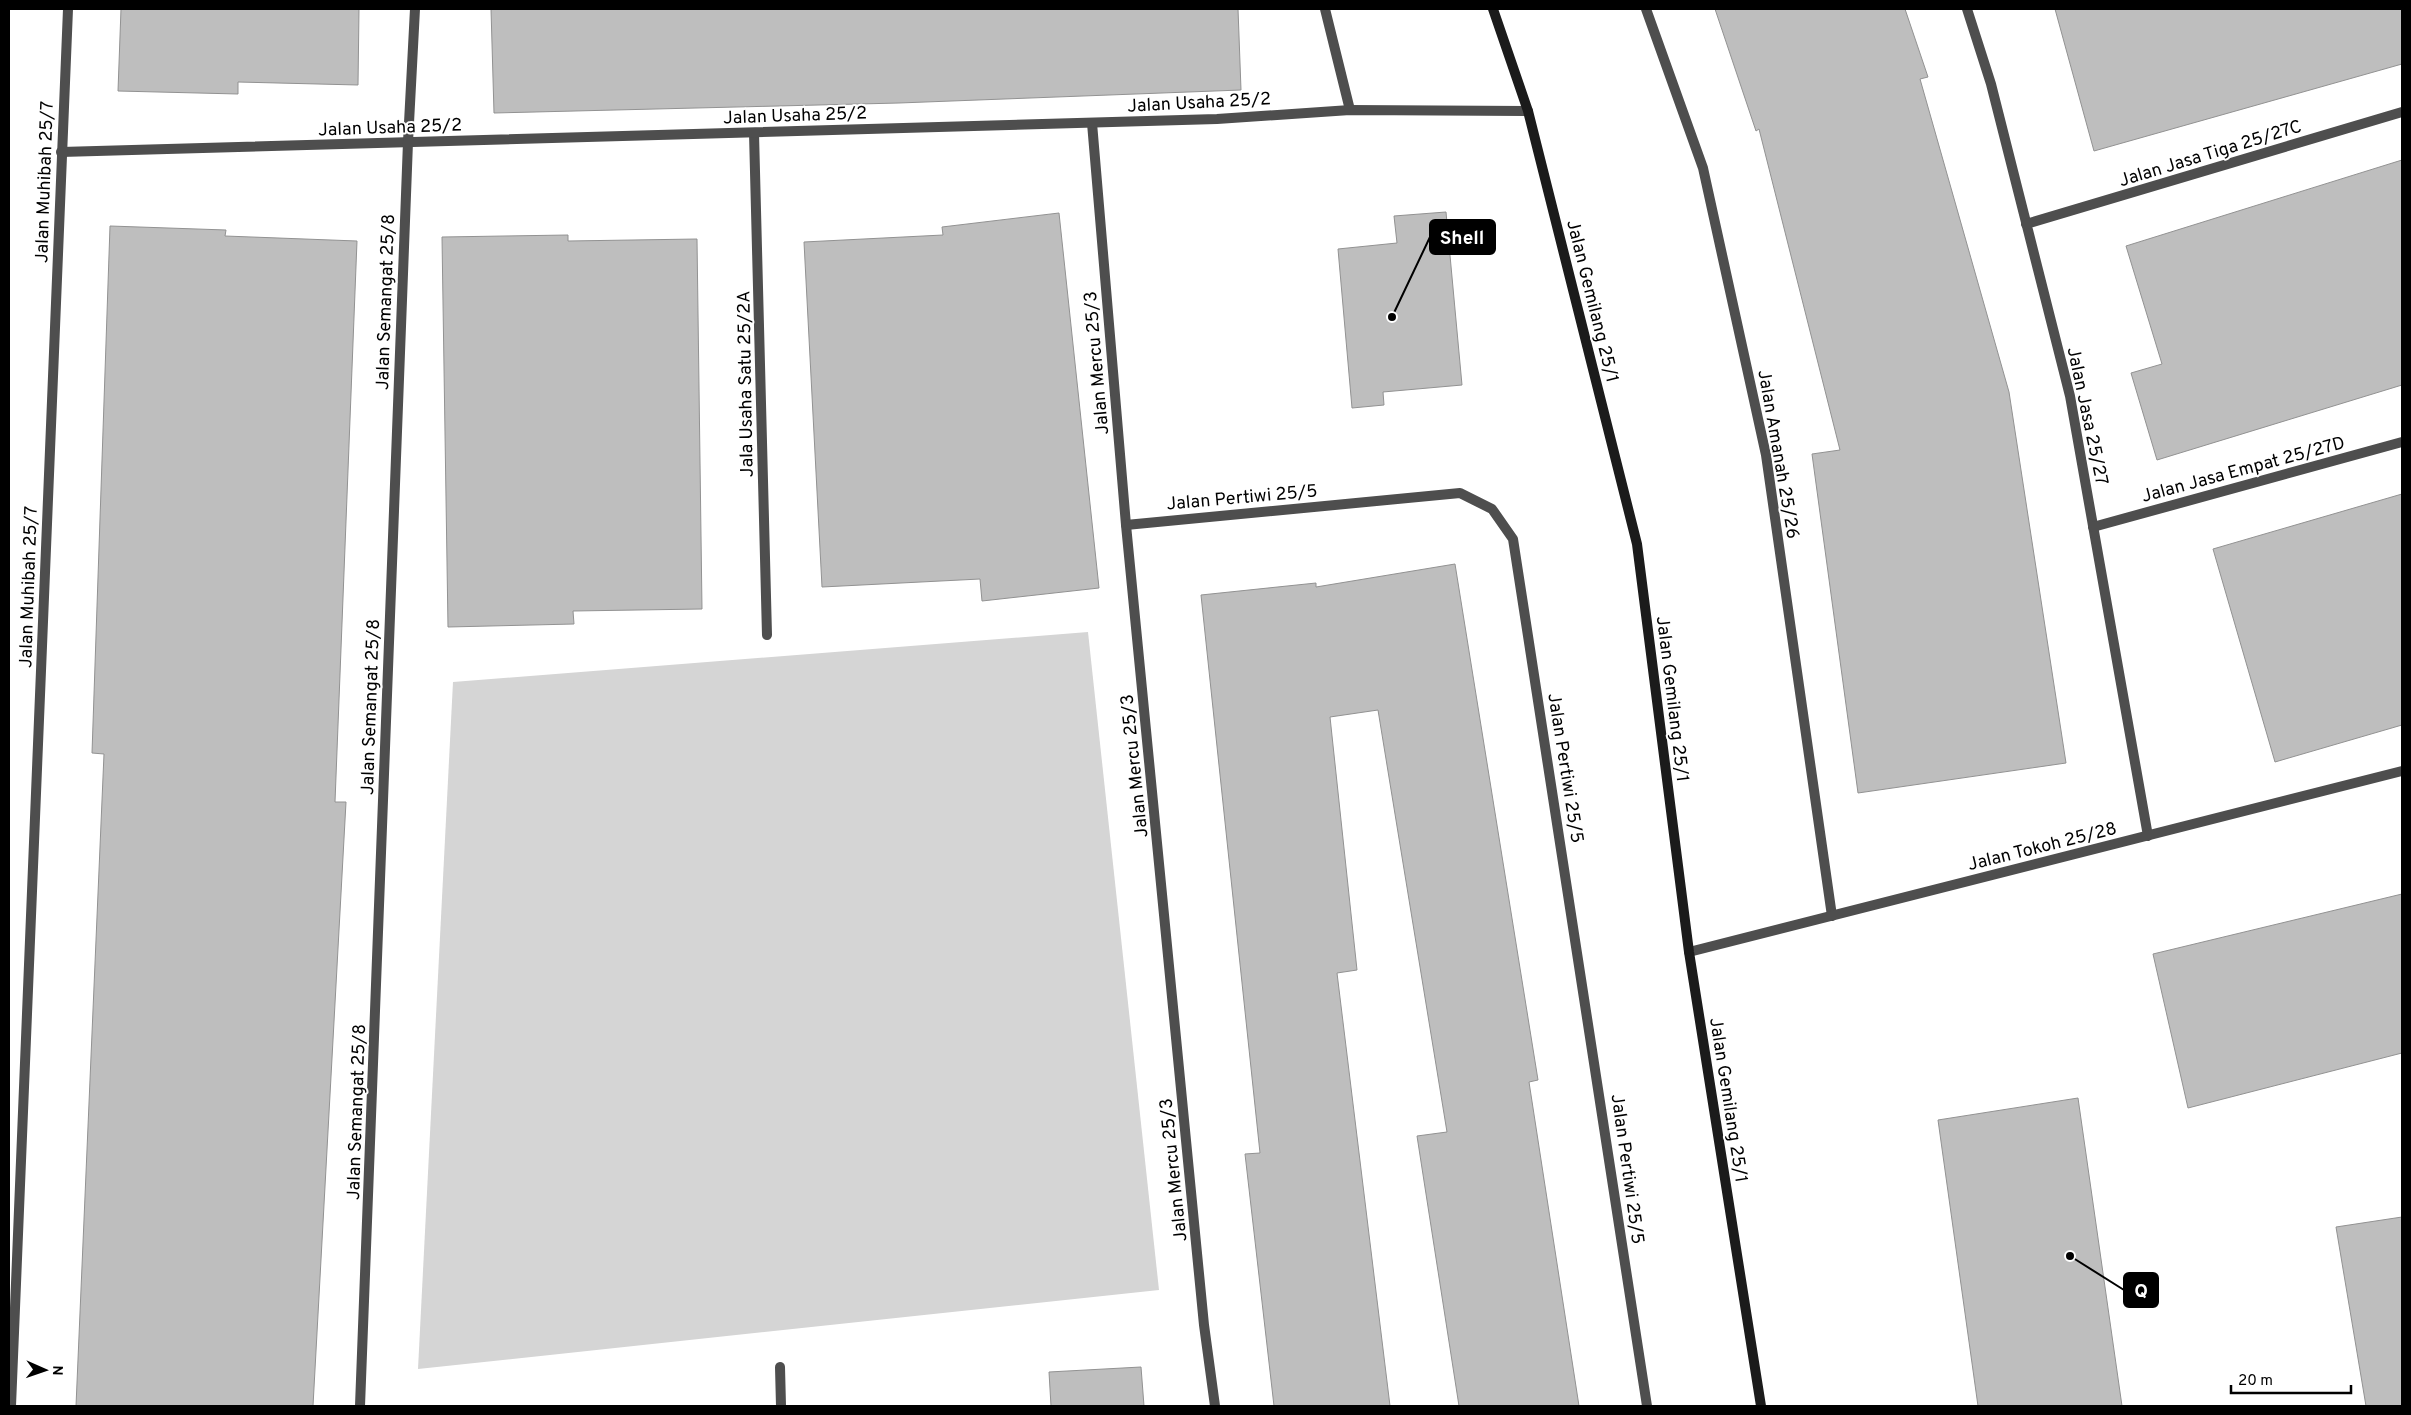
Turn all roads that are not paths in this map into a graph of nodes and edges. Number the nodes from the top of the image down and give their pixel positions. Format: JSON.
{"nodes":[{"id":1,"x":68,"y":9,"type":"edge"},
{"id":2,"x":415,"y":9,"type":"edge"},
{"id":3,"x":1325,"y":9,"type":"edge"},
{"id":4,"x":1493,"y":9,"type":"edge"},
{"id":5,"x":1646,"y":9,"type":"edge"},
{"id":6,"x":1967,"y":9,"type":"edge"},
{"id":7,"x":1350,"y":110,"type":"junction"},
{"id":8,"x":1528,"y":112,"type":"junction"},
{"id":9,"x":2402,"y":112,"type":"edge"},
{"id":10,"x":1092,"y":123,"type":"junction"},
{"id":11,"x":754,"y":132,"type":"junction"},
{"id":12,"x":408,"y":142,"type":"junction"},
{"id":13,"x":61,"y":152,"type":"junction"},
{"id":14,"x":2026,"y":224,"type":"junction"},
{"id":15,"x":2402,"y":442,"type":"edge"},
{"id":16,"x":1126,"y":525,"type":"junction"},
{"id":17,"x":2093,"y":527,"type":"junction"},
{"id":18,"x":767,"y":635,"type":"dead end"},
{"id":19,"x":2402,"y":771,"type":"edge"},
{"id":20,"x":2148,"y":836,"type":"junction"},
{"id":21,"x":1832,"y":916,"type":"junction"},
{"id":22,"x":1689,"y":952,"type":"junction"},
{"id":23,"x":780,"y":1368,"type":"dead end"},
{"id":24,"x":11,"y":1406,"type":"edge"},
{"id":25,"x":360,"y":1406,"type":"edge"},
{"id":26,"x":781,"y":1406,"type":"edge"},
{"id":27,"x":1215,"y":1406,"type":"edge"},
{"id":28,"x":1646,"y":1406,"type":"edge"},
{"id":29,"x":1761,"y":1406,"type":"edge"}],
"edges":[{"from":1,"to":13,"type":"street","name":"Jalan Muhibah 25/7"},
{"from":2,"to":12,"type":"street","name":"Jalan Semangat 25/8"},
{"from":3,"to":7,"type":"street"},
{"from":4,"to":8,"type":"street","name":"Jalan Gemilang 25/1"},
{"from":5,"to":21,"type":"street","name":"Jalan Amanah 25/26"},
{"from":6,"to":14,"type":"street","name":"Jalan Jasa 25/27"},
{"from":7,"to":8,"type":"street","name":"Jalan Usaha 25/2"},
{"from":7,"to":10,"type":"street","name":"Jalan Usaha 25/2"},
{"from":8,"to":22,"type":"street","name":"Jalan Gemilang 25/1"},
{"from":9,"to":14,"type":"street","name":"Jalan Jasa Tiga 25/27C"},
{"from":10,"to":11,"type":"street","name":"Jalan Usaha 25/2"},
{"from":10,"to":16,"type":"street","name":"Jalan Mercu 25/3"},
{"from":11,"to":12,"type":"street","name":"Jalan Usaha 25/2"},
{"from":11,"to":18,"type":"street","name":"Jala Usaha Satu 25/2A"},
{"from":12,"to":13,"type":"street","name":"Jalan Usaha 25/2"},
{"from":12,"to":25,"type":"street","name":"Jalan Semangat 25/8"},
{"from":13,"to":24,"type":"street","name":"Jalan Muhibah 25/7"},
{"from":14,"to":17,"type":"street","name":"Jalan Jasa 25/27"},
{"from":15,"to":17,"type":"street","name":"Jalan Jasa Empat 25/27D"},
{"from":16,"to":27,"type":"street","name":"Jalan Mercu 25/3"},
{"from":16,"to":28,"type":"street","name":"Jalan Pertiwi 25/5"},
{"from":17,"to":20,"type":"street","name":"Jalan Jasa 25/27"},
{"from":19,"to":20,"type":"street","name":"Jalan Tokoh 25/28"},
{"from":20,"to":21,"type":"street","name":"Jalan Tokoh 25/28"},
{"from":21,"to":22,"type":"street","name":"Jalan Tokoh 25/28"},
{"from":22,"to":29,"type":"street","name":"Jalan Gemilang 25/1"},
{"from":23,"to":26,"type":"street"}]}
